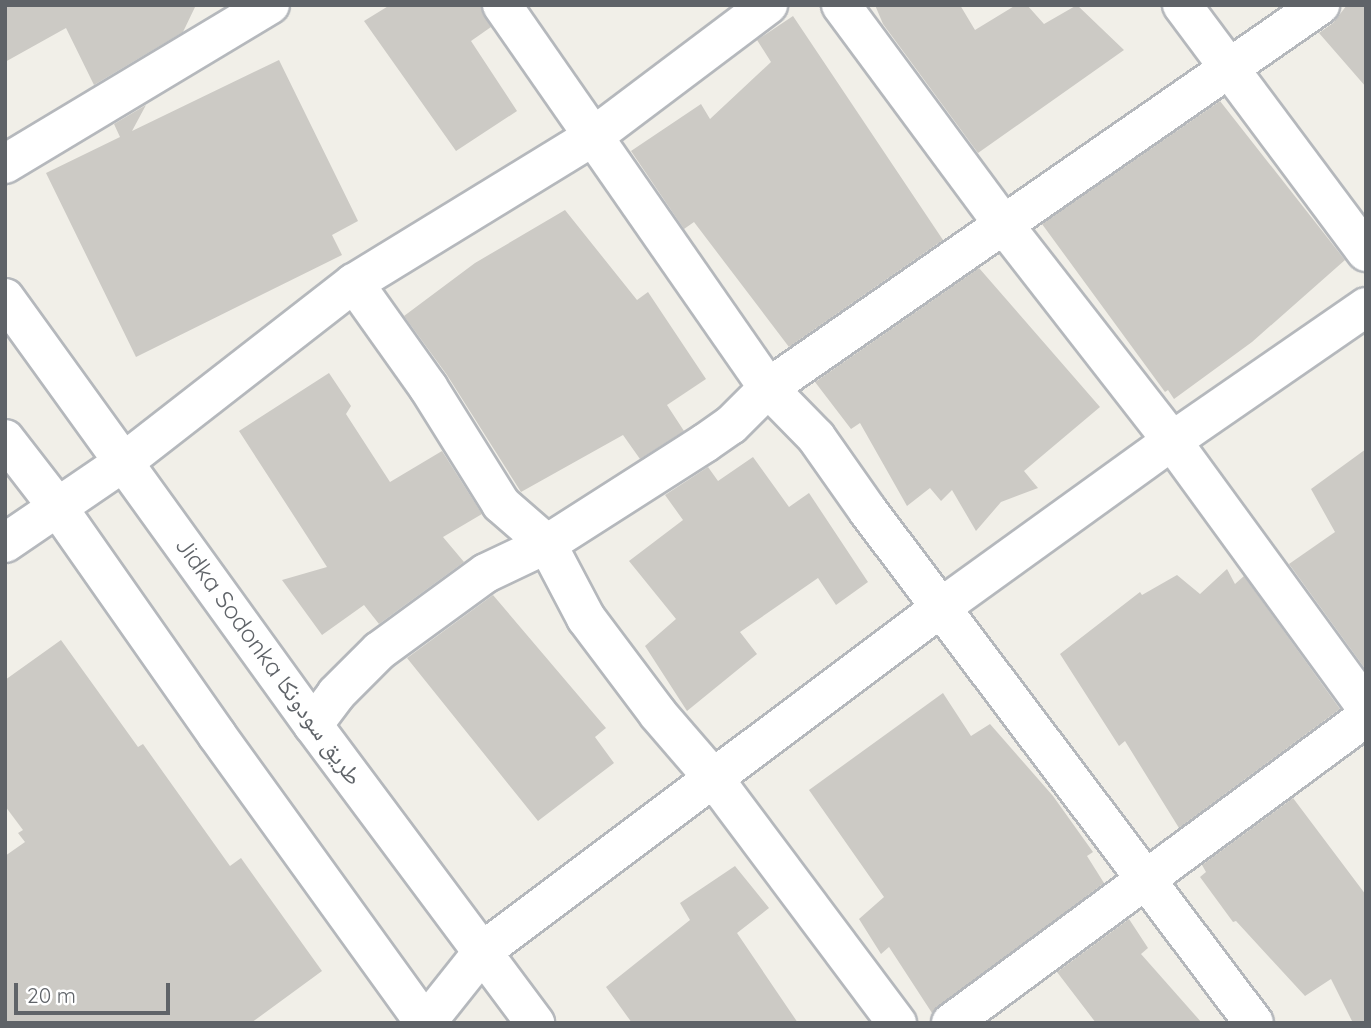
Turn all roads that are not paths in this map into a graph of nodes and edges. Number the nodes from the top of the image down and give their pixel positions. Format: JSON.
{"nodes":[{"id":1,"x":270,"y":5,"type":"edge"},
{"id":2,"x":502,"y":5,"type":"edge"},
{"id":3,"x":768,"y":5,"type":"edge"},
{"id":4,"x":841,"y":5,"type":"edge"},
{"id":5,"x":1182,"y":5,"type":"edge"},
{"id":6,"x":1320,"y":5,"type":"edge"},
{"id":7,"x":1232,"y":69,"type":"junction"},
{"id":8,"x":594,"y":136,"type":"junction"},
{"id":9,"x":5,"y":164,"type":"edge"},
{"id":10,"x":1004,"y":225,"type":"junction"},
{"id":11,"x":1366,"y":252,"type":"edge"},
{"id":12,"x":354,"y":283,"type":"junction"},
{"id":13,"x":5,"y":298,"type":"edge"},
{"id":14,"x":1366,"y":307,"type":"edge"},
{"id":15,"x":768,"y":388,"type":"junction"},
{"id":16,"x":5,"y":439,"type":"edge"},
{"id":17,"x":1172,"y":441,"type":"junction"},
{"id":18,"x":125,"y":461,"type":"junction"},
{"id":19,"x":56,"y":505,"type":"junction"},
{"id":20,"x":5,"y":543,"type":"edge"},
{"id":21,"x":547,"y":544,"type":"junction"},
{"id":22,"x":943,"y":607,"type":"junction"},
{"id":23,"x":1366,"y":706,"type":"edge"},
{"id":24,"x":1366,"y":717,"type":"edge"},
{"id":25,"x":313,"y":725,"type":"junction"},
{"id":26,"x":715,"y":780,"type":"junction"},
{"id":27,"x":1147,"y":878,"type":"junction"},
{"id":28,"x":484,"y":950,"type":"junction"},
{"id":29,"x":426,"y":1023,"type":"edge"},
{"id":30,"x":536,"y":1023,"type":"edge"},
{"id":31,"x":897,"y":1023,"type":"edge"},
{"id":32,"x":951,"y":1023,"type":"edge"},
{"id":33,"x":1254,"y":1023,"type":"edge"}],
"edges":[{"from":1,"to":9,"type":"street"},
{"from":2,"to":8,"type":"street"},
{"from":3,"to":8,"type":"street"},
{"from":4,"to":10,"type":"street"},
{"from":5,"to":7,"type":"street"},
{"from":6,"to":7,"type":"street"},
{"from":7,"to":10,"type":"street"},
{"from":7,"to":11,"type":"street"},
{"from":8,"to":12,"type":"street"},
{"from":8,"to":15,"type":"street"},
{"from":10,"to":15,"type":"street"},
{"from":10,"to":17,"type":"street"},
{"from":12,"to":18,"type":"street"},
{"from":12,"to":21,"type":"street"},
{"from":13,"to":18,"type":"street","name":"Jidka Sodonka طريق سودونكا"},
{"from":14,"to":17,"type":"street"},
{"from":15,"to":21,"type":"street"},
{"from":15,"to":22,"type":"street"},
{"from":16,"to":19,"type":"street"},
{"from":17,"to":22,"type":"street"},
{"from":17,"to":23,"type":"street"},
{"from":18,"to":19,"type":"street"},
{"from":18,"to":25,"type":"street","name":"Jidka Sodonka طريق سودونكا"},
{"from":19,"to":20,"type":"street"},
{"from":19,"to":29,"type":"street"},
{"from":21,"to":25,"type":"street"},
{"from":21,"to":26,"type":"street"},
{"from":22,"to":26,"type":"street"},
{"from":22,"to":27,"type":"street"},
{"from":24,"to":27,"type":"street"},
{"from":25,"to":28,"type":"street","name":"Jidka Sodonka طريق سودونكا"},
{"from":26,"to":28,"type":"street"},
{"from":26,"to":31,"type":"street"},
{"from":27,"to":32,"type":"street"},
{"from":27,"to":33,"type":"street"},
{"from":28,"to":29,"type":"street"},
{"from":28,"to":30,"type":"street","name":"Jidka Sodonka طريق سودونكا"}]}
